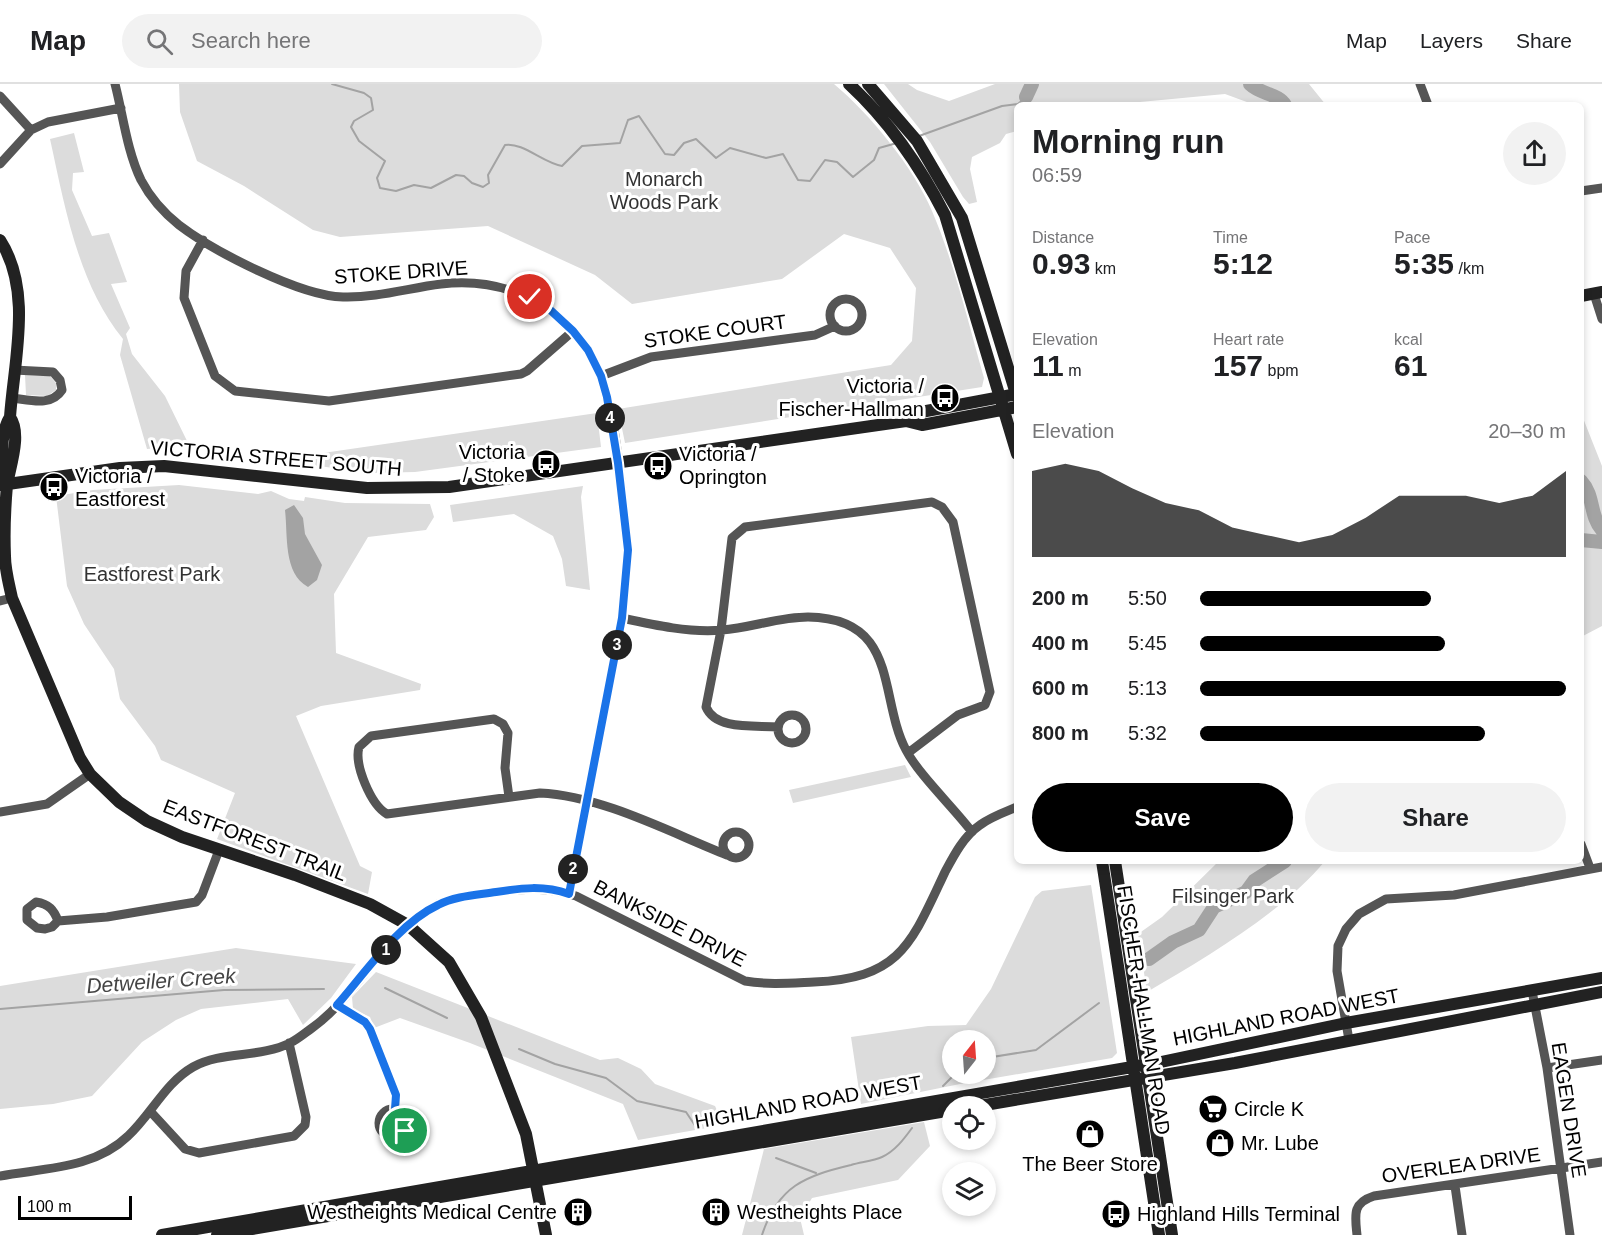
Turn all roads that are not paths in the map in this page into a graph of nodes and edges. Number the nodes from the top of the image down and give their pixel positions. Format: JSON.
{"nodes":[{"id":1,"x":115,"y":84,"type":"edge"},
{"id":2,"x":849,"y":84,"type":"edge"},
{"id":3,"x":868,"y":84,"type":"edge"},
{"id":4,"x":1419,"y":84,"type":"edge"},
{"id":5,"x":0,"y":96,"type":"edge"},
{"id":6,"x":1427,"y":102,"type":"edge"},
{"id":7,"x":121,"y":108,"type":"junction"},
{"id":8,"x":31,"y":130,"type":"junction"},
{"id":9,"x":0,"y":164,"type":"edge"},
{"id":10,"x":1602,"y":188,"type":"edge"},
{"id":11,"x":1584,"y":191,"type":"edge"},
{"id":12,"x":0,"y":240,"type":"edge"},
{"id":13,"x":203,"y":240,"type":"junction"},
{"id":14,"x":1592,"y":294,"type":"edge"},
{"id":15,"x":1602,"y":319,"type":"edge"},
{"id":16,"x":835,"y":326,"type":"dead end"},
{"id":17,"x":573,"y":331,"type":"junction"},
{"id":18,"x":14,"y":370,"type":"junction"},
{"id":19,"x":601,"y":376,"type":"junction"},
{"id":20,"x":1014,"y":385,"type":"edge"},
{"id":21,"x":1014,"y":397,"type":"edge"},
{"id":22,"x":12,"y":398,"type":"junction"},
{"id":23,"x":1002,"y":403,"type":"junction"},
{"id":24,"x":1014,"y":406,"type":"edge"},
{"id":25,"x":1014,"y":444,"type":"edge"},
{"id":26,"x":618,"y":463,"type":"junction"},
{"id":27,"x":4,"y":485,"type":"edge"},
{"id":28,"x":6,"y":599,"type":"edge"},
{"id":29,"x":622,"y":618,"type":"junction"},
{"id":30,"x":721,"y":630,"type":"junction"},
{"id":31,"x":778,"y":727,"type":"dead end"},
{"id":32,"x":908,"y":753,"type":"junction"},
{"id":33,"x":90,"y":774,"type":"junction"},
{"id":34,"x":509,"y":797,"type":"junction"},
{"id":35,"x":587,"y":800,"type":"junction"},
{"id":36,"x":1014,"y":808,"type":"edge"},
{"id":37,"x":0,"y":812,"type":"edge"},
{"id":38,"x":972,"y":832,"type":"junction"},
{"id":39,"x":219,"y":850,"type":"junction"},
{"id":40,"x":1584,"y":852,"type":"edge"},
{"id":41,"x":727,"y":855,"type":"dead end"},
{"id":42,"x":1102,"y":864,"type":"edge"},
{"id":43,"x":1115,"y":864,"type":"edge"},
{"id":44,"x":1602,"y":867,"type":"edge"},
{"id":45,"x":1590,"y":868,"type":"junction"},
{"id":46,"x":569,"y":894,"type":"junction"},
{"id":47,"x":58,"y":921,"type":"dead end"},
{"id":48,"x":408,"y":926,"type":"junction"},
{"id":49,"x":1602,"y":978,"type":"edge"},
{"id":50,"x":1532,"y":991,"type":"junction"},
{"id":51,"x":1602,"y":992,"type":"edge"},
{"id":52,"x":1534,"y":1004,"type":"junction"},
{"id":53,"x":337,"y":1005,"type":"junction"},
{"id":54,"x":1346,"y":1023,"type":"junction"},
{"id":55,"x":1349,"y":1040,"type":"junction"},
{"id":56,"x":289,"y":1044,"type":"junction"},
{"id":57,"x":1602,"y":1060,"type":"edge"},
{"id":58,"x":1147,"y":1064,"type":"junction"},
{"id":59,"x":1133,"y":1066,"type":"junction"},
{"id":60,"x":1547,"y":1068,"type":"junction"},
{"id":61,"x":1149,"y":1078,"type":"junction"},
{"id":62,"x":1135,"y":1080,"type":"junction"},
{"id":63,"x":996,"y":1103,"type":"edge"},
{"id":64,"x":395,"y":1109,"type":"dead end"},
{"id":65,"x":150,"y":1112,"type":"junction"},
{"id":66,"x":942,"y":1112,"type":"edge"},
{"id":67,"x":1602,"y":1162,"type":"edge"},
{"id":68,"x":1560,"y":1168,"type":"junction"},
{"id":69,"x":535,"y":1169,"type":"junction"},
{"id":70,"x":0,"y":1176,"type":"edge"},
{"id":71,"x":537,"y":1182,"type":"junction"},
{"id":72,"x":1455,"y":1186,"type":"junction"},
{"id":73,"x":162,"y":1235,"type":"edge"},
{"id":74,"x":217,"y":1235,"type":"edge"},
{"id":75,"x":546,"y":1235,"type":"edge"},
{"id":76,"x":1159,"y":1235,"type":"edge"},
{"id":77,"x":1172,"y":1235,"type":"edge"},
{"id":78,"x":1357,"y":1235,"type":"edge"},
{"id":79,"x":1462,"y":1235,"type":"edge"},
{"id":80,"x":1570,"y":1235,"type":"edge"}],
"edges":[{"from":1,"to":7,"type":"street","name":"STOKE DRIVE"},
{"from":2,"to":23,"type":"main road"},
{"from":3,"to":20,"type":"main road"},
{"from":4,"to":6,"type":"street"},
{"from":5,"to":8,"type":"street"},
{"from":7,"to":8,"type":"street"},
{"from":7,"to":13,"type":"street","name":"STOKE DRIVE"},
{"from":8,"to":9,"type":"street"},
{"from":10,"to":11,"type":"street"},
{"from":12,"to":18,"type":"main road","name":"EASTFOREST TRAIL"},
{"from":13,"to":17,"type":"street","name":"STOKE DRIVE"},
{"from":13,"to":17,"type":"street"},
{"from":14,"to":15,"type":"street"},
{"from":16,"to":19,"type":"street","name":"STOKE COURT"},
{"from":17,"to":19,"type":"street","name":"STOKE DRIVE"},
{"from":18,"to":22,"type":"main road","name":"EASTFOREST TRAIL"},
{"from":18,"to":22,"type":"street"},
{"from":19,"to":26,"type":"street","name":"STOKE DRIVE"},
{"from":21,"to":23,"type":"main road","name":"VICTORIA STREET SOUTH"},
{"from":22,"to":27,"type":"main road","name":"EASTFOREST TRAIL"},
{"from":23,"to":24,"type":"main road","name":"VICTORIA STREET SOUTH"},
{"from":23,"to":25,"type":"main road"},
{"from":23,"to":26,"type":"main road","name":"VICTORIA STREET SOUTH"},
{"from":26,"to":27,"type":"main road","name":"VICTORIA STREET SOUTH"},
{"from":26,"to":29,"type":"street","name":"STOKE DRIVE"},
{"from":27,"to":28,"type":"main road","name":"EASTFOREST TRAIL"},
{"from":28,"to":33,"type":"main road","name":"EASTFOREST TRAIL"},
{"from":29,"to":30,"type":"street"},
{"from":29,"to":35,"type":"street","name":"STOKE DRIVE"},
{"from":30,"to":31,"type":"street"},
{"from":30,"to":32,"type":"street"},
{"from":30,"to":32,"type":"street"},
{"from":32,"to":38,"type":"street"},
{"from":33,"to":37,"type":"street"},
{"from":33,"to":39,"type":"main road","name":"EASTFOREST TRAIL"},
{"from":34,"to":34,"type":"street"},
{"from":34,"to":35,"type":"street"},
{"from":35,"to":41,"type":"street"},
{"from":35,"to":46,"type":"street","name":"STOKE DRIVE"},
{"from":36,"to":38,"type":"street","name":"BANKSIDE DRIVE"},
{"from":38,"to":46,"type":"street","name":"BANKSIDE DRIVE"},
{"from":39,"to":47,"type":"street"},
{"from":39,"to":48,"type":"main road","name":"EASTFOREST TRAIL"},
{"from":40,"to":45,"type":"street"},
{"from":42,"to":59,"type":"main road","name":"FISCHER-HALLMAN ROAD"},
{"from":43,"to":58,"type":"main road","name":"FISCHER-HALLMAN ROAD"},
{"from":44,"to":45,"type":"street"},
{"from":45,"to":54,"type":"street"},
{"from":46,"to":48,"type":"street","name":"BANKSIDE DRIVE"},
{"from":48,"to":53,"type":"street","name":"BANKSIDE DRIVE"},
{"from":48,"to":69,"type":"main road","name":"EASTFOREST TRAIL"},
{"from":49,"to":50,"type":"main road","name":"HIGHLAND ROAD WEST"},
{"from":50,"to":52,"type":"street","name":"EAGEN DRIVE"},
{"from":50,"to":54,"type":"main road","name":"HIGHLAND ROAD WEST"},
{"from":51,"to":52,"type":"main road","name":"HIGHLAND ROAD WEST"},
{"from":52,"to":55,"type":"main road","name":"HIGHLAND ROAD WEST"},
{"from":52,"to":60,"type":"street","name":"EAGEN DRIVE"},
{"from":53,"to":56,"type":"street","name":"BANKSIDE DRIVE"},
{"from":53,"to":64,"type":"street"},
{"from":54,"to":55,"type":"street"},
{"from":54,"to":58,"type":"main road","name":"HIGHLAND ROAD WEST"},
{"from":55,"to":61,"type":"main road","name":"HIGHLAND ROAD WEST"},
{"from":56,"to":65,"type":"street","name":"BANKSIDE DRIVE"},
{"from":56,"to":65,"type":"street"},
{"from":57,"to":60,"type":"street"},
{"from":58,"to":59,"type":"main road","name":"HIGHLAND ROAD WEST"},
{"from":58,"to":61,"type":"main road","name":"FISCHER-HALLMAN ROAD"},
{"from":59,"to":62,"type":"main road","name":"FISCHER-HALLMAN ROAD"},
{"from":59,"to":69,"type":"main road","name":"HIGHLAND ROAD WEST"},
{"from":60,"to":68,"type":"street","name":"EAGEN DRIVE"},
{"from":61,"to":62,"type":"main road","name":"HIGHLAND ROAD WEST"},
{"from":61,"to":77,"type":"main road","name":"FISCHER-HALLMAN ROAD"},
{"from":62,"to":63,"type":"main road","name":"HIGHLAND ROAD WEST"},
{"from":62,"to":76,"type":"main road","name":"FISCHER-HALLMAN ROAD"},
{"from":65,"to":70,"type":"street","name":"BANKSIDE DRIVE"},
{"from":66,"to":71,"type":"main road","name":"HIGHLAND ROAD WEST"},
{"from":67,"to":68,"type":"street","name":"OVERLEA DRIVE"},
{"from":68,"to":72,"type":"street","name":"OVERLEA DRIVE"},
{"from":68,"to":80,"type":"street","name":"EAGEN DRIVE"},
{"from":69,"to":71,"type":"main road","name":"EASTFOREST TRAIL"},
{"from":69,"to":73,"type":"main road","name":"HIGHLAND ROAD WEST"},
{"from":71,"to":74,"type":"main road","name":"HIGHLAND ROAD WEST"},
{"from":71,"to":75,"type":"main road","name":"EASTFOREST TRAIL"},
{"from":72,"to":78,"type":"street","name":"OVERLEA DRIVE"},
{"from":72,"to":79,"type":"street"}]}
